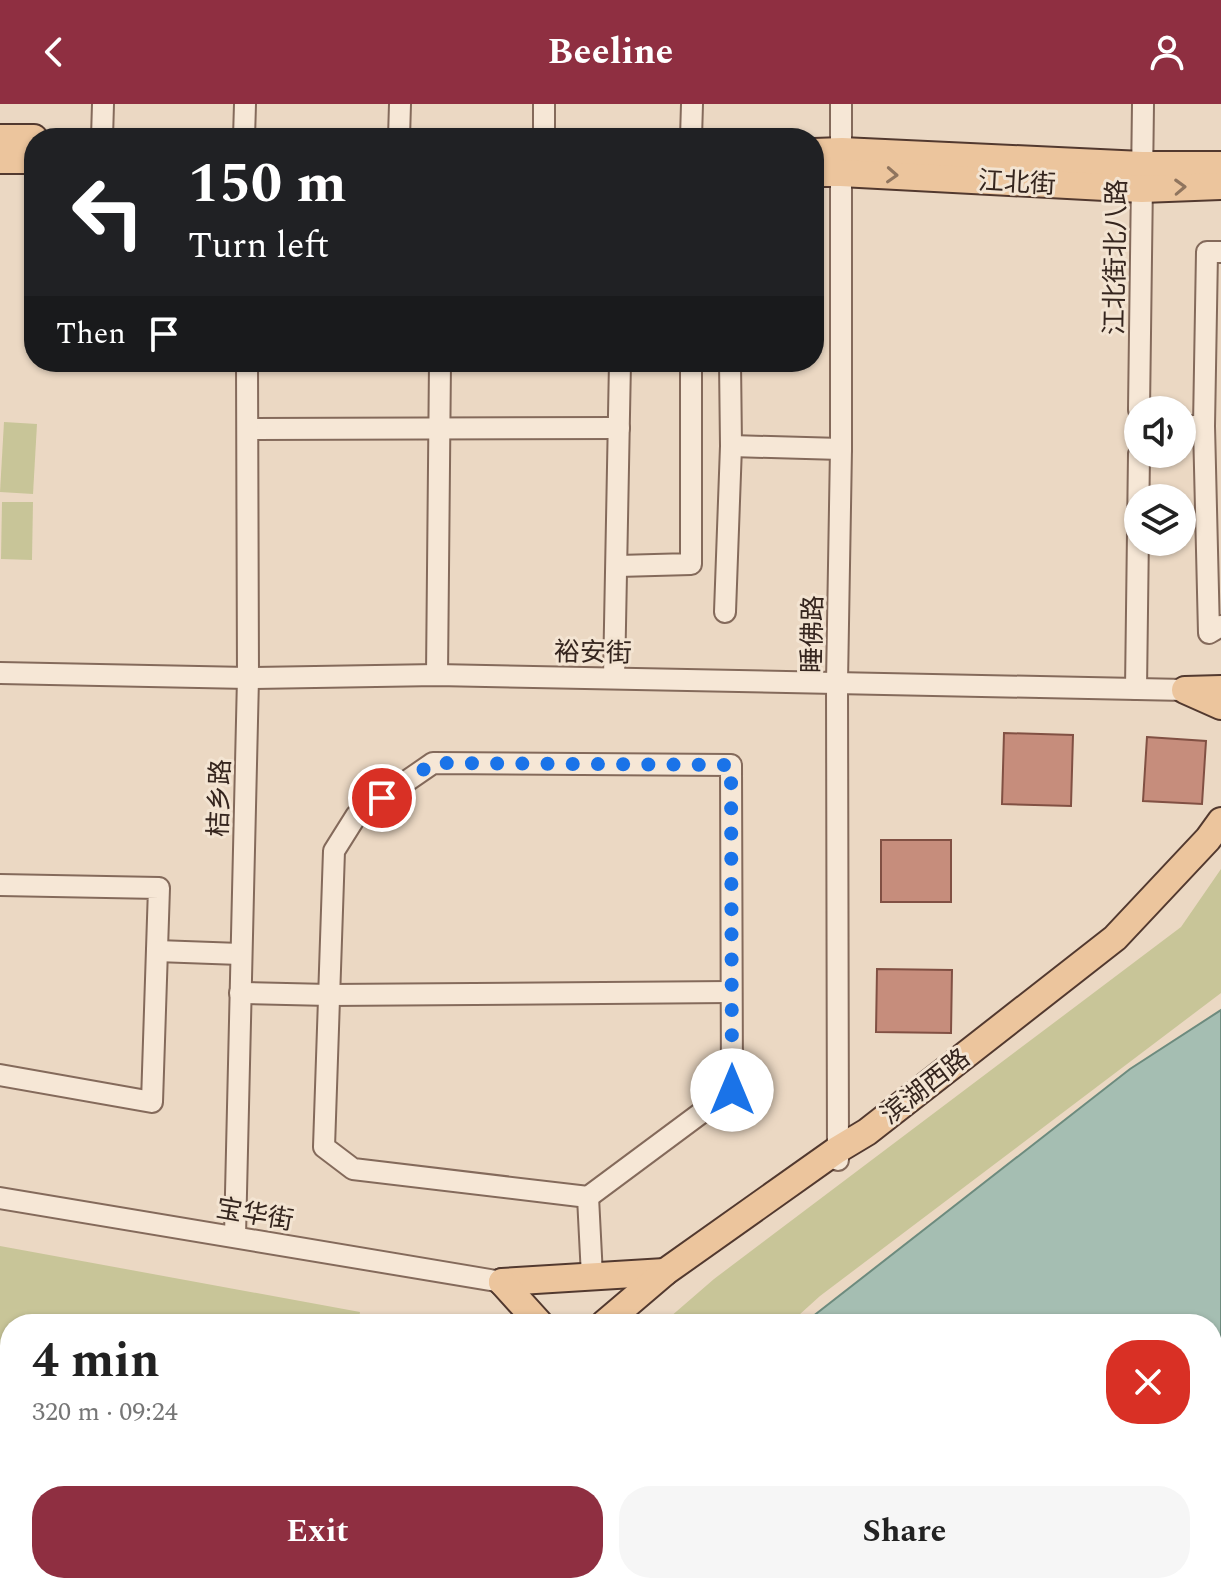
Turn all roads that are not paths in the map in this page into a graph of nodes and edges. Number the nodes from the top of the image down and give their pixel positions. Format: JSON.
{"nodes":[{"id":1,"x":103,"y":104,"type":"edge"},
{"id":2,"x":245,"y":104,"type":"edge"},
{"id":3,"x":400,"y":104,"type":"edge"},
{"id":4,"x":544,"y":104,"type":"edge"},
{"id":5,"x":692,"y":104,"type":"edge"},
{"id":6,"x":841,"y":104,"type":"edge"},
{"id":7,"x":1143,"y":104,"type":"edge"},
{"id":8,"x":102,"y":128,"type":"edge"},
{"id":9,"x":244,"y":128,"type":"edge"},
{"id":10,"x":399,"y":128,"type":"edge"},
{"id":11,"x":544,"y":128,"type":"edge"},
{"id":12,"x":691,"y":128,"type":"edge"},
{"id":13,"x":0,"y":138,"type":"edge"},
{"id":14,"x":24,"y":138,"type":"edge"},
{"id":15,"x":824,"y":156,"type":"edge"},
{"id":16,"x":0,"y":160,"type":"edge"},
{"id":17,"x":24,"y":160,"type":"edge"},
{"id":18,"x":842,"y":162,"type":"junction"},
{"id":19,"x":1221,"y":165,"type":"edge"},
{"id":20,"x":824,"y":169,"type":"edge"},
{"id":21,"x":1142,"y":177,"type":"junction"},
{"id":22,"x":1221,"y":186,"type":"edge"},
{"id":23,"x":1221,"y":252,"type":"edge"},
{"id":24,"x":247,"y":372,"type":"edge"},
{"id":25,"x":440,"y":372,"type":"edge"},
{"id":26,"x":620,"y":372,"type":"edge"},
{"id":27,"x":691,"y":372,"type":"edge"},
{"id":28,"x":730,"y":372,"type":"edge"},
{"id":29,"x":1139,"y":396,"type":"edge"},
{"id":30,"x":1196,"y":426,"type":"edge"},
{"id":31,"x":1204,"y":426,"type":"junction"},
{"id":32,"x":439,"y":428,"type":"junction"},
{"id":33,"x":619,"y":428,"type":"junction"},
{"id":34,"x":248,"y":429,"type":"junction"},
{"id":35,"x":731,"y":446,"type":"junction"},
{"id":36,"x":841,"y":449,"type":"junction"},
{"id":37,"x":1139,"y":468,"type":"edge"},
{"id":38,"x":618,"y":566,"type":"junction"},
{"id":39,"x":725,"y":612,"type":"dead end"},
{"id":40,"x":1221,"y":626,"type":"edge"},
{"id":41,"x":0,"y":673,"type":"edge"},
{"id":42,"x":437,"y":675,"type":"junction"},
{"id":43,"x":248,"y":678,"type":"junction"},
{"id":44,"x":614,"y":678,"type":"junction"},
{"id":45,"x":837,"y":682,"type":"junction"},
{"id":46,"x":1136,"y":689,"type":"junction"},
{"id":47,"x":1221,"y":689,"type":"edge"},
{"id":48,"x":1185,"y":690,"type":"junction"},
{"id":49,"x":1221,"y":706,"type":"edge"},
{"id":50,"x":1221,"y":821,"type":"edge"},
{"id":51,"x":1221,"y":840,"type":"edge"},
{"id":52,"x":0,"y":885,"type":"edge"},
{"id":53,"x":157,"y":951,"type":"junction"},
{"id":54,"x":240,"y":954,"type":"junction"},
{"id":55,"x":731,"y":992,"type":"junction"},
{"id":56,"x":240,"y":993,"type":"junction"},
{"id":57,"x":329,"y":995,"type":"junction"},
{"id":58,"x":0,"y":1075,"type":"edge"},
{"id":59,"x":838,"y":1158,"type":"junction"},
{"id":60,"x":588,"y":1197,"type":"junction"},
{"id":61,"x":0,"y":1198,"type":"edge"},
{"id":62,"x":235,"y":1236,"type":"junction"},
{"id":63,"x":665,"y":1272,"type":"junction"},
{"id":64,"x":592,"y":1276,"type":"junction"},
{"id":65,"x":502,"y":1282,"type":"junction"},
{"id":66,"x":642,"y":1299,"type":"junction"},
{"id":67,"x":520,"y":1314,"type":"edge"},
{"id":68,"x":531,"y":1314,"type":"edge"},
{"id":69,"x":619,"y":1314,"type":"edge"},
{"id":70,"x":629,"y":1314,"type":"edge"}],
"edges":[{"from":1,"to":8,"type":"street"},
{"from":2,"to":9,"type":"street"},
{"from":3,"to":10,"type":"street"},
{"from":4,"to":11,"type":"street"},
{"from":5,"to":12,"type":"street"},
{"from":6,"to":18,"type":"street","name":"睡佛路"},
{"from":7,"to":21,"type":"street","name":"江北街北八路"},
{"from":13,"to":14,"type":"main road"},
{"from":15,"to":18,"type":"main road","name":"江北街"},
{"from":16,"to":17,"type":"main road"},
{"from":18,"to":20,"type":"main road","name":"江北街"},
{"from":18,"to":21,"type":"main road","name":"江北街"},
{"from":18,"to":36,"type":"street","name":"睡佛路"},
{"from":19,"to":21,"type":"main road","name":"江北街"},
{"from":21,"to":22,"type":"main road","name":"江北街","one_way":true},
{"from":21,"to":29,"type":"street","name":"江北街北八路"},
{"from":23,"to":31,"type":"street"},
{"from":24,"to":34,"type":"street","name":"桔乡路"},
{"from":25,"to":32,"type":"street"},
{"from":26,"to":33,"type":"street"},
{"from":27,"to":38,"type":"street"},
{"from":28,"to":35,"type":"street"},
{"from":30,"to":31,"type":"street"},
{"from":31,"to":40,"type":"street"},
{"from":32,"to":33,"type":"street"},
{"from":32,"to":34,"type":"street"},
{"from":32,"to":42,"type":"street"},
{"from":33,"to":38,"type":"street"},
{"from":34,"to":43,"type":"street","name":"桔乡路"},
{"from":35,"to":36,"type":"street"},
{"from":35,"to":39,"type":"street"},
{"from":36,"to":45,"type":"street","name":"睡佛路"},
{"from":37,"to":46,"type":"street"},
{"from":38,"to":44,"type":"street"},
{"from":41,"to":43,"type":"street","name":"裕安街"},
{"from":42,"to":43,"type":"street","name":"裕安街"},
{"from":42,"to":44,"type":"street","name":"裕安街"},
{"from":43,"to":54,"type":"street","name":"桔乡路"},
{"from":44,"to":45,"type":"street","name":"裕安街"},
{"from":45,"to":46,"type":"street","name":"裕安街"},
{"from":45,"to":59,"type":"street","name":"睡佛路"},
{"from":46,"to":48,"type":"street","name":"裕安街"},
{"from":47,"to":48,"type":"main road"},
{"from":48,"to":49,"type":"main road"},
{"from":50,"to":59,"type":"main road","name":"滨湖西路"},
{"from":51,"to":59,"type":"main road","name":"滨湖西路"},
{"from":52,"to":53,"type":"street"},
{"from":53,"to":54,"type":"street"},
{"from":53,"to":58,"type":"street"},
{"from":54,"to":56,"type":"street","name":"桔乡路"},
{"from":55,"to":57,"type":"street"},
{"from":55,"to":57,"type":"street"},
{"from":55,"to":60,"type":"street"},
{"from":56,"to":57,"type":"street"},
{"from":56,"to":62,"type":"street","name":"桔乡路"},
{"from":57,"to":60,"type":"street"},
{"from":59,"to":63,"type":"main road","name":"滨湖西路"},
{"from":59,"to":66,"type":"main road","name":"滨湖西路"},
{"from":60,"to":64,"type":"street"},
{"from":61,"to":62,"type":"street","name":"宝华街"},
{"from":62,"to":65,"type":"street","name":"宝华街"},
{"from":63,"to":64,"type":"main road"},
{"from":63,"to":66,"type":"main road","name":"滨湖西路"},
{"from":64,"to":65,"type":"main road"},
{"from":65,"to":66,"type":"main road"},
{"from":65,"to":67,"type":"main road"},
{"from":65,"to":68,"type":"main road"},
{"from":66,"to":69,"type":"main road","name":"滨湖西路"},
{"from":66,"to":70,"type":"main road","name":"滨湖西路"}]}
